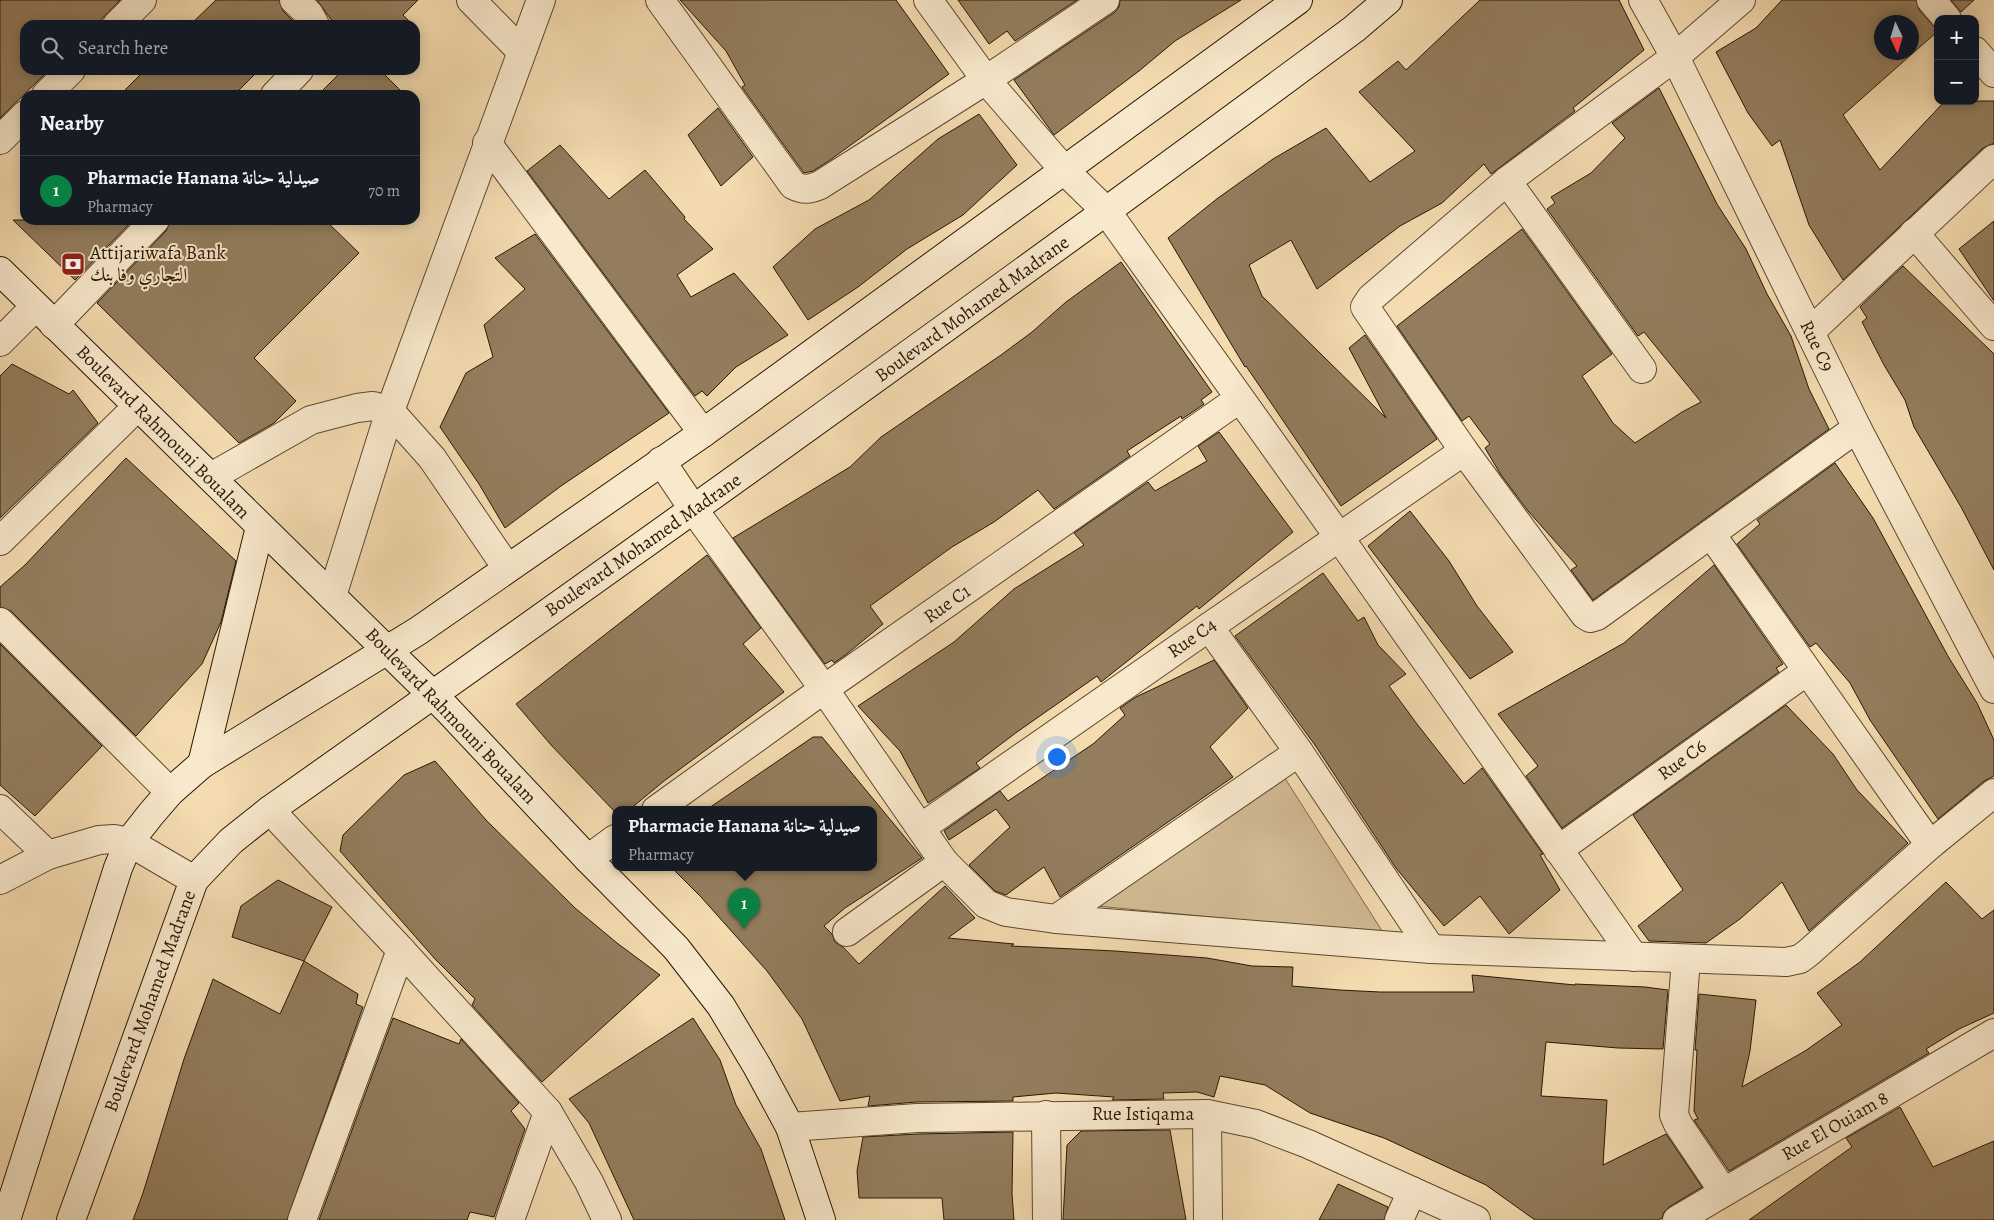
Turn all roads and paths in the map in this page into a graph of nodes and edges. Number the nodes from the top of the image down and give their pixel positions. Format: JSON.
{"nodes":[{"id":1,"x":142,"y":0,"type":"edge"},
{"id":2,"x":294,"y":0,"type":"edge"},
{"id":3,"x":471,"y":0,"type":"edge"},
{"id":4,"x":541,"y":0,"type":"edge"},
{"id":5,"x":660,"y":0,"type":"edge"},
{"id":6,"x":928,"y":0,"type":"edge"},
{"id":7,"x":1105,"y":0,"type":"edge"},
{"id":8,"x":1298,"y":0,"type":"edge"},
{"id":9,"x":1388,"y":0,"type":"edge"},
{"id":10,"x":1644,"y":0,"type":"edge"},
{"id":11,"x":1742,"y":0,"type":"edge"},
{"id":12,"x":1931,"y":0,"type":"edge"},
{"id":13,"x":1944,"y":15,"type":"edge"},
{"id":14,"x":122,"y":20,"type":"edge"},
{"id":15,"x":312,"y":20,"type":"edge"},
{"id":16,"x":521,"y":51,"type":"junction"},
{"id":17,"x":1979,"y":56,"type":"edge"},
{"id":18,"x":1675,"y":57,"type":"junction"},
{"id":19,"x":1994,"y":73,"type":"edge"},
{"id":20,"x":66,"y":75,"type":"edge"},
{"id":21,"x":294,"y":75,"type":"edge"},
{"id":22,"x":986,"y":80,"type":"junction"},
{"id":23,"x":51,"y":90,"type":"edge"},
{"id":24,"x":280,"y":90,"type":"edge"},
{"id":25,"x":20,"y":120,"type":"edge"},
{"id":26,"x":0,"y":140,"type":"edge"},
{"id":27,"x":487,"y":143,"type":"junction"},
{"id":28,"x":1994,"y":160,"type":"edge"},
{"id":29,"x":1065,"y":171,"type":"junction"},
{"id":30,"x":1507,"y":181,"type":"junction"},
{"id":31,"x":1106,"y":212,"type":"junction"},
{"id":32,"x":149,"y":225,"type":"edge"},
{"id":33,"x":1914,"y":233,"type":"junction"},
{"id":34,"x":0,"y":271,"type":"edge"},
{"id":35,"x":45,"y":316,"type":"junction"},
{"id":36,"x":1994,"y":326,"type":"edge"},
{"id":37,"x":1810,"y":332,"type":"junction"},
{"id":38,"x":0,"y":342,"type":"edge"},
{"id":39,"x":1642,"y":369,"type":"dead end"},
{"id":40,"x":1239,"y":399,"type":"junction"},
{"id":41,"x":138,"y":406,"type":"junction"},
{"id":42,"x":390,"y":411,"type":"junction"},
{"id":43,"x":1857,"y":428,"type":"junction"},
{"id":44,"x":703,"y":433,"type":"junction"},
{"id":45,"x":1464,"y":451,"type":"junction"},
{"id":46,"x":661,"y":461,"type":"junction"},
{"id":47,"x":211,"y":477,"type":"junction"},
{"id":48,"x":694,"y":510,"type":"junction"},
{"id":49,"x":260,"y":527,"type":"junction"},
{"id":50,"x":1711,"y":534,"type":"junction"},
{"id":51,"x":1339,"y":537,"type":"junction"},
{"id":52,"x":0,"y":541,"type":"edge"},
{"id":53,"x":507,"y":568,"type":"junction"},
{"id":54,"x":332,"y":596,"type":"junction"},
{"id":55,"x":0,"y":622,"type":"edge"},
{"id":56,"x":1209,"y":627,"type":"junction"},
{"id":57,"x":386,"y":649,"type":"junction"},
{"id":58,"x":1807,"y":671,"type":"junction"},
{"id":59,"x":824,"y":689,"type":"junction"},
{"id":60,"x":1994,"y":689,"type":"edge"},
{"id":61,"x":432,"y":694,"type":"junction"},
{"id":62,"x":1299,"y":752,"type":"junction"},
{"id":63,"x":202,"y":764,"type":"junction"},
{"id":64,"x":170,"y":792,"type":"junction"},
{"id":65,"x":1994,"y":793,"type":"edge"},
{"id":66,"x":662,"y":806,"type":"edge"},
{"id":67,"x":0,"y":809,"type":"edge"},
{"id":68,"x":270,"y":810,"type":"junction"},
{"id":69,"x":922,"y":828,"type":"junction"},
{"id":70,"x":612,"y":841,"type":"edge"},
{"id":71,"x":129,"y":842,"type":"junction"},
{"id":72,"x":1930,"y":845,"type":"junction"},
{"id":73,"x":1558,"y":850,"type":"junction"},
{"id":74,"x":48,"y":855,"type":"junction"},
{"id":75,"x":588,"y":859,"type":"junction"},
{"id":76,"x":944,"y":862,"type":"junction"},
{"id":77,"x":0,"y":880,"type":"edge"},
{"id":78,"x":194,"y":880,"type":"junction"},
{"id":79,"x":1056,"y":919,"type":"junction"},
{"id":80,"x":847,"y":932,"type":"dead end"},
{"id":81,"x":1432,"y":949,"type":"junction"},
{"id":82,"x":401,"y":950,"type":"junction"},
{"id":83,"x":1634,"y":957,"type":"junction"},
{"id":84,"x":1686,"y":959,"type":"junction"},
{"id":85,"x":1994,"y":1033,"type":"edge"},
{"id":86,"x":548,"y":1112,"type":"junction"},
{"id":87,"x":1207,"y":1114,"type":"junction"},
{"id":88,"x":1046,"y":1115,"type":"junction"},
{"id":89,"x":790,"y":1127,"type":"junction"},
{"id":90,"x":1412,"y":1191,"type":"junction"},
{"id":91,"x":1723,"y":1191,"type":"junction"},
{"id":92,"x":6,"y":1220,"type":"edge"},
{"id":93,"x":71,"y":1220,"type":"edge"},
{"id":94,"x":302,"y":1220,"type":"edge"},
{"id":95,"x":510,"y":1220,"type":"edge"},
{"id":96,"x":607,"y":1220,"type":"edge"},
{"id":97,"x":821,"y":1220,"type":"edge"},
{"id":98,"x":1047,"y":1220,"type":"edge"},
{"id":99,"x":1208,"y":1220,"type":"edge"},
{"id":100,"x":1399,"y":1220,"type":"edge"},
{"id":101,"x":1476,"y":1220,"type":"edge"},
{"id":102,"x":1677,"y":1220,"type":"edge"}],
"edges":[{"from":1,"to":14,"type":"street"},
{"from":2,"to":15,"type":"street"},
{"from":3,"to":16,"type":"street"},
{"from":4,"to":16,"type":"street"},
{"from":5,"to":22,"type":"street"},
{"from":6,"to":22,"type":"street"},
{"from":7,"to":22,"type":"street"},
{"from":8,"to":29,"type":"street"},
{"from":9,"to":31,"type":"street","name":"Boulevard Mohamed Madrane"},
{"from":10,"to":18,"type":"street","name":"Rue C9"},
{"from":11,"to":18,"type":"street"},
{"from":12,"to":13,"type":"street"},
{"from":16,"to":27,"type":"street"},
{"from":17,"to":19,"type":"street"},
{"from":18,"to":30,"type":"street"},
{"from":18,"to":37,"type":"street","name":"Rue C9"},
{"from":20,"to":23,"type":"street"},
{"from":21,"to":24,"type":"street"},
{"from":22,"to":29,"type":"street"},
{"from":25,"to":26,"type":"street"},
{"from":27,"to":42,"type":"street"},
{"from":27,"to":44,"type":"street"},
{"from":28,"to":33,"type":"street"},
{"from":29,"to":31,"type":"street"},
{"from":29,"to":44,"type":"street"},
{"from":30,"to":39,"type":"street"},
{"from":30,"to":45,"type":"street"},
{"from":31,"to":40,"type":"street"},
{"from":31,"to":48,"type":"street","name":"Boulevard Mohamed Madrane"},
{"from":32,"to":35,"type":"street"},
{"from":33,"to":36,"type":"street"},
{"from":33,"to":37,"type":"street"},
{"from":34,"to":35,"type":"street","name":"Boulevard Rahmouni Boualam"},
{"from":35,"to":38,"type":"street"},
{"from":35,"to":41,"type":"street","name":"Boulevard Rahmouni Boualam"},
{"from":37,"to":43,"type":"street","name":"Rue C9"},
{"from":40,"to":51,"type":"street"},
{"from":40,"to":59,"type":"street","name":"Rue C1"},
{"from":41,"to":47,"type":"street","name":"Boulevard Rahmouni Boualam"},
{"from":41,"to":52,"type":"street"},
{"from":42,"to":47,"type":"street"},
{"from":42,"to":53,"type":"street"},
{"from":42,"to":54,"type":"street"},
{"from":43,"to":50,"type":"street"},
{"from":43,"to":60,"type":"street","name":"Rue C9"},
{"from":44,"to":46,"type":"street"},
{"from":45,"to":50,"type":"street"},
{"from":45,"to":51,"type":"street","name":"Rue C4"},
{"from":46,"to":48,"type":"street"},
{"from":46,"to":53,"type":"street"},
{"from":47,"to":49,"type":"street","name":"Boulevard Rahmouni Boualam"},
{"from":48,"to":59,"type":"street"},
{"from":48,"to":61,"type":"street","name":"Boulevard Mohamed Madrane"},
{"from":49,"to":54,"type":"street","name":"Boulevard Rahmouni Boualam"},
{"from":49,"to":63,"type":"street"},
{"from":50,"to":58,"type":"street"},
{"from":51,"to":56,"type":"street","name":"Rue C4"},
{"from":51,"to":73,"type":"street"},
{"from":53,"to":57,"type":"street"},
{"from":54,"to":57,"type":"street","name":"Boulevard Rahmouni Boualam"},
{"from":55,"to":64,"type":"street"},
{"from":56,"to":62,"type":"street"},
{"from":56,"to":69,"type":"street","name":"Rue C4"},
{"from":57,"to":61,"type":"street","name":"Boulevard Rahmouni Boualam"},
{"from":57,"to":63,"type":"street"},
{"from":58,"to":72,"type":"street"},
{"from":58,"to":73,"type":"street","name":"Rue C6"},
{"from":59,"to":66,"type":"street","name":"Rue C1"},
{"from":59,"to":69,"type":"street"},
{"from":61,"to":68,"type":"street","name":"Boulevard Mohamed Madrane"},
{"from":61,"to":75,"type":"street","name":"Boulevard Rahmouni Boualam"},
{"from":62,"to":79,"type":"street"},
{"from":62,"to":81,"type":"street"},
{"from":63,"to":64,"type":"street"},
{"from":64,"to":71,"type":"street"},
{"from":65,"to":72,"type":"street"},
{"from":67,"to":74,"type":"street"},
{"from":68,"to":78,"type":"street","name":"Boulevard Mohamed Madrane"},
{"from":68,"to":82,"type":"street"},
{"from":69,"to":76,"type":"street"},
{"from":70,"to":75,"type":"street"},
{"from":71,"to":74,"type":"street"},
{"from":71,"to":78,"type":"street"},
{"from":71,"to":92,"type":"street"},
{"from":72,"to":84,"type":"street"},
{"from":73,"to":83,"type":"street"},
{"from":74,"to":77,"type":"street"},
{"from":75,"to":89,"type":"street","name":"Boulevard Rahmouni Boualam"},
{"from":76,"to":79,"type":"street"},
{"from":76,"to":80,"type":"street"},
{"from":78,"to":93,"type":"street","name":"Boulevard Mohamed Madrane"},
{"from":79,"to":81,"type":"street"},
{"from":81,"to":83,"type":"street"},
{"from":82,"to":86,"type":"street"},
{"from":82,"to":94,"type":"street"},
{"from":83,"to":84,"type":"street"},
{"from":84,"to":91,"type":"street"},
{"from":85,"to":91,"type":"street","name":"Rue El Ouiam 8"},
{"from":86,"to":95,"type":"street"},
{"from":86,"to":96,"type":"street"},
{"from":87,"to":88,"type":"street","name":"Rue Istiqama"},
{"from":87,"to":90,"type":"street","name":"Rue Istiqama"},
{"from":87,"to":99,"type":"street"},
{"from":88,"to":89,"type":"street","name":"Rue Istiqama"},
{"from":88,"to":98,"type":"street"},
{"from":89,"to":97,"type":"street","name":"Boulevard Rahmouni Boualam"},
{"from":90,"to":100,"type":"street"},
{"from":90,"to":101,"type":"street","name":"Rue Istiqama"},
{"from":91,"to":102,"type":"street","name":"Rue El Ouiam 8"}]}
